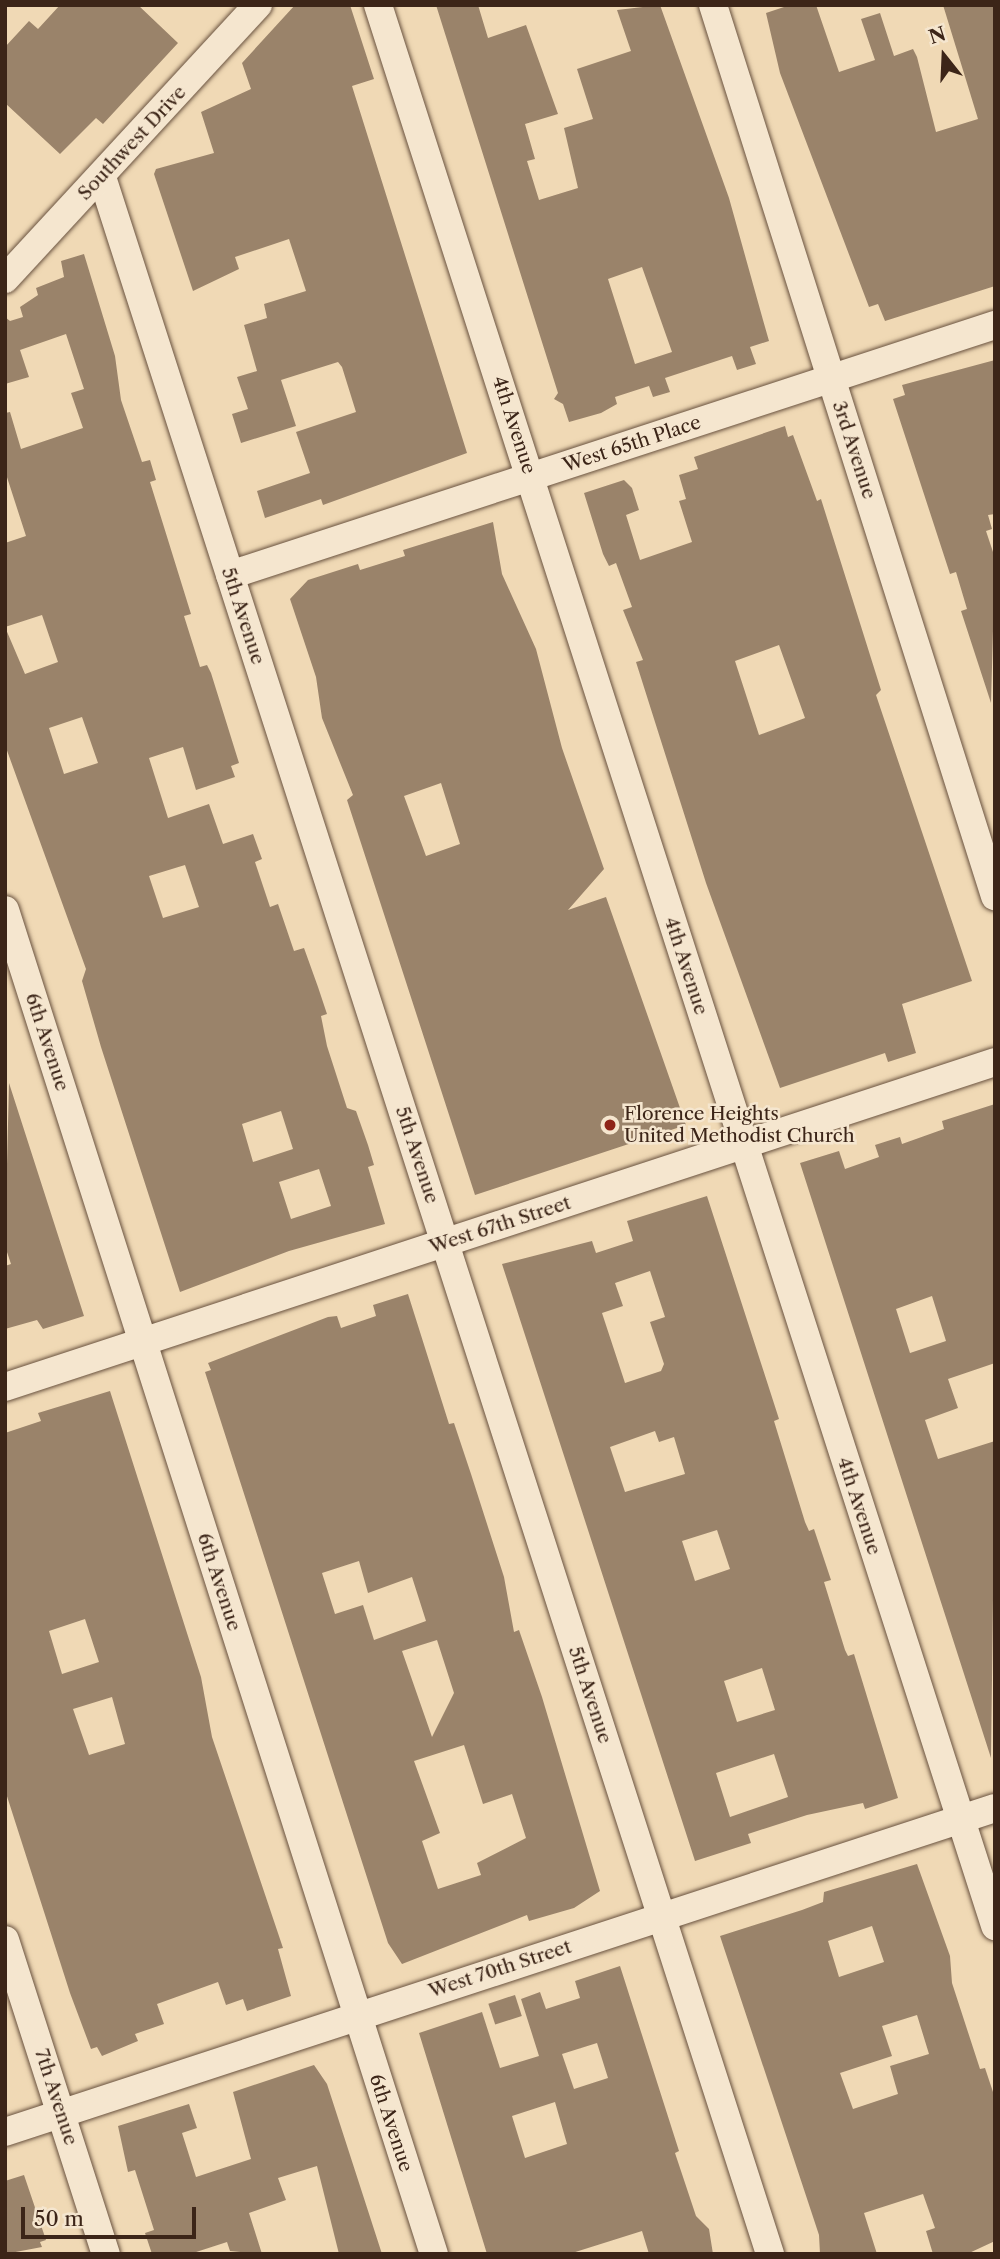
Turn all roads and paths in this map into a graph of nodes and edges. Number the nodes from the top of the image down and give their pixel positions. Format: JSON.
{"nodes":[{"id":1,"x":258,"y":5,"type":"edge"},
{"id":2,"x":378,"y":5,"type":"edge"},
{"id":3,"x":713,"y":5,"type":"edge"},
{"id":4,"x":102,"y":177,"type":"junction"},
{"id":5,"x":5,"y":279,"type":"edge"},
{"id":6,"x":995,"y":326,"type":"edge"},
{"id":7,"x":831,"y":379,"type":"junction"},
{"id":8,"x":530,"y":477,"type":"junction"},
{"id":9,"x":230,"y":575,"type":"junction"},
{"id":10,"x":995,"y":896,"type":"edge"},
{"id":11,"x":5,"y":911,"type":"edge"},
{"id":12,"x":995,"y":1062,"type":"edge"},
{"id":13,"x":742,"y":1145,"type":"junction"},
{"id":14,"x":445,"y":1243,"type":"junction"},
{"id":15,"x":143,"y":1342,"type":"junction"},
{"id":16,"x":5,"y":1387,"type":"edge"},
{"id":17,"x":995,"y":1808,"type":"edge"},
{"id":18,"x":960,"y":1819,"type":"junction"},
{"id":19,"x":662,"y":1917,"type":"junction"},
{"id":20,"x":995,"y":1926,"type":"edge"},
{"id":21,"x":5,"y":1940,"type":"edge"},
{"id":22,"x":356,"y":2015,"type":"junction"},
{"id":23,"x":61,"y":2113,"type":"junction"},
{"id":24,"x":5,"y":2132,"type":"edge"},
{"id":25,"x":106,"y":2254,"type":"edge"},
{"id":26,"x":434,"y":2254,"type":"edge"},
{"id":27,"x":770,"y":2254,"type":"edge"}],
"edges":[{"from":1,"to":4,"type":"street","name":"Southwest Drive"},
{"from":2,"to":8,"type":"street","name":"4th Avenue"},
{"from":3,"to":7,"type":"street","name":"3rd Avenue"},
{"from":4,"to":5,"type":"street","name":"Southwest Drive"},
{"from":4,"to":9,"type":"street","name":"5th Avenue"},
{"from":6,"to":7,"type":"street","name":"West 65th Place"},
{"from":7,"to":8,"type":"street","name":"West 65th Place"},
{"from":7,"to":10,"type":"street","name":"3rd Avenue"},
{"from":8,"to":9,"type":"street","name":"West 65th Place"},
{"from":8,"to":13,"type":"street","name":"4th Avenue"},
{"from":9,"to":14,"type":"street","name":"5th Avenue"},
{"from":11,"to":15,"type":"street","name":"6th Avenue"},
{"from":12,"to":13,"type":"street","name":"West 67th Street"},
{"from":13,"to":14,"type":"street","name":"West 67th Street"},
{"from":13,"to":18,"type":"street","name":"4th Avenue"},
{"from":14,"to":15,"type":"street","name":"West 67th Street"},
{"from":14,"to":19,"type":"street","name":"5th Avenue"},
{"from":15,"to":16,"type":"street","name":"West 67th Street"},
{"from":15,"to":22,"type":"street","name":"6th Avenue"},
{"from":17,"to":18,"type":"street","name":"West 70th Street"},
{"from":18,"to":19,"type":"street","name":"West 70th Street"},
{"from":18,"to":20,"type":"street","name":"4th Avenue"},
{"from":19,"to":22,"type":"street","name":"West 70th Street"},
{"from":19,"to":27,"type":"street","name":"5th Avenue"},
{"from":21,"to":23,"type":"street","name":"7th Avenue"},
{"from":22,"to":23,"type":"street","name":"West 70th Street"},
{"from":22,"to":26,"type":"street","name":"6th Avenue"},
{"from":23,"to":24,"type":"street","name":"West 70th Street"},
{"from":23,"to":25,"type":"street","name":"7th Avenue"}]}
